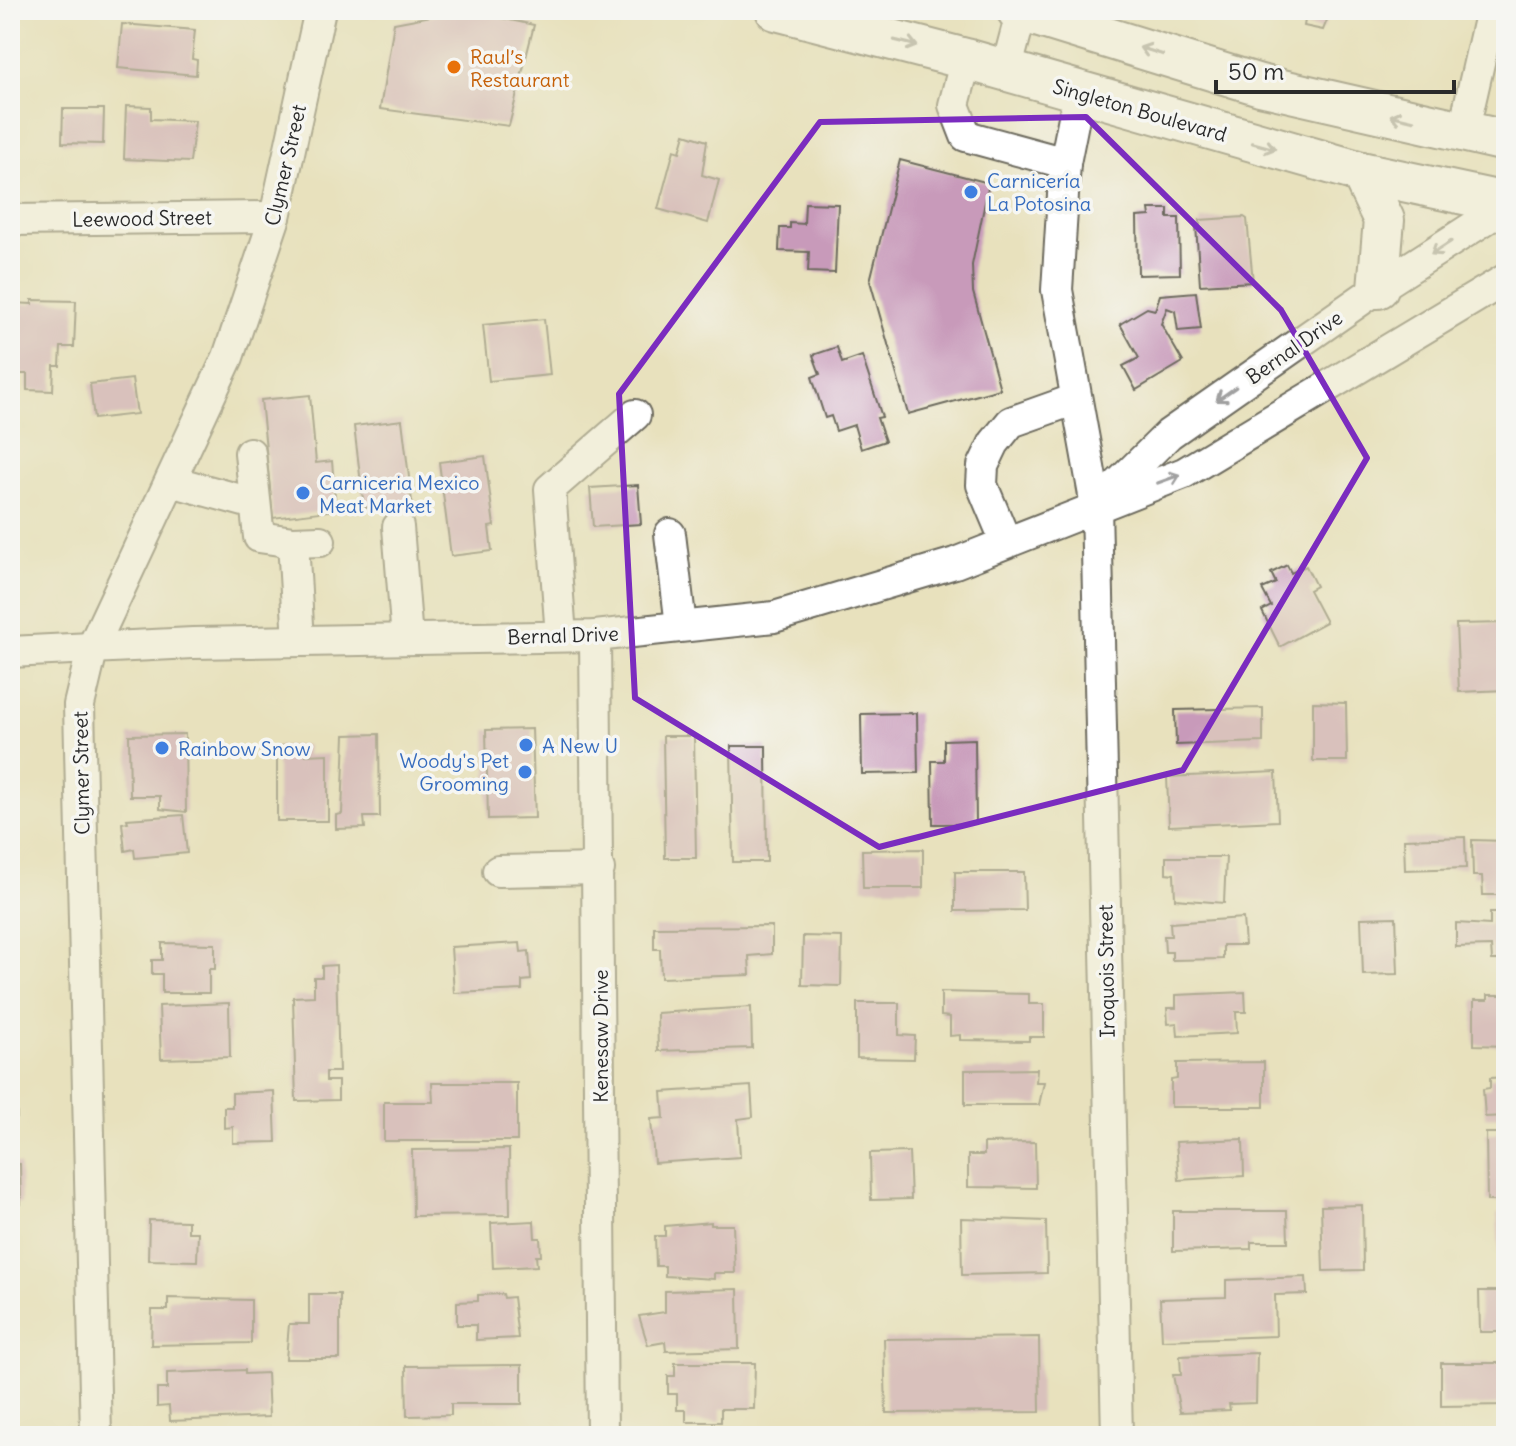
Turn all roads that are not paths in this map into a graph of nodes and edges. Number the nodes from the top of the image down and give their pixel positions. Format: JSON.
{"nodes":[{"id":1,"x":320,"y":10,"type":"edge"},
{"id":2,"x":776,"y":10,"type":"edge"},
{"id":3,"x":1020,"y":10,"type":"edge"},
{"id":4,"x":1491,"y":10,"type":"edge"},
{"id":5,"x":966,"y":59,"type":"junction"},
{"id":6,"x":1006,"y":71,"type":"junction"},
{"id":7,"x":1079,"y":92,"type":"junction"},
{"id":8,"x":1463,"y":133,"type":"junction"},
{"id":9,"x":1506,"y":141,"type":"edge"},
{"id":10,"x":1065,"y":163,"type":"junction"},
{"id":11,"x":1361,"y":172,"type":"junction"},
{"id":12,"x":1506,"y":204,"type":"edge"},
{"id":13,"x":275,"y":217,"type":"junction"},
{"id":14,"x":10,"y":220,"type":"edge"},
{"id":15,"x":1502,"y":284,"type":"edge"},
{"id":16,"x":1378,"y":288,"type":"junction"},
{"id":17,"x":1076,"y":399,"type":"junction"},
{"id":18,"x":635,"y":415,"type":"dead end"},
{"id":19,"x":250,"y":453,"type":"dead end"},
{"id":20,"x":171,"y":481,"type":"junction"},
{"id":21,"x":255,"y":504,"type":"junction"},
{"id":22,"x":1096,"y":506,"type":"junction"},
{"id":23,"x":398,"y":527,"type":"dead end"},
{"id":24,"x":670,"y":534,"type":"dead end"},
{"id":25,"x":1006,"y":542,"type":"junction"},
{"id":26,"x":681,"y":626,"type":"junction"},
{"id":27,"x":561,"y":636,"type":"junction"},
{"id":28,"x":595,"y":636,"type":"junction"},
{"id":29,"x":407,"y":639,"type":"junction"},
{"id":30,"x":299,"y":641,"type":"junction"},
{"id":31,"x":93,"y":646,"type":"junction"},
{"id":32,"x":10,"y":652,"type":"edge"},
{"id":33,"x":599,"y":869,"type":"junction"},
{"id":34,"x":498,"y":871,"type":"dead end"},
{"id":35,"x":96,"y":1436,"type":"edge"},
{"id":36,"x":602,"y":1436,"type":"edge"},
{"id":37,"x":1117,"y":1436,"type":"edge"}],
"edges":[{"from":1,"to":13,"type":"street","name":"Clymer Street"},
{"from":2,"to":5,"type":"main road","name":"Singleton Boulevard","one_way":true},
{"from":3,"to":6,"type":"street"},
{"from":8,"to":3,"type":"main road","one_way":true},
{"from":4,"to":8,"type":"street"},
{"from":5,"to":6,"type":"main road","name":"Singleton Boulevard"},
{"from":5,"to":10,"type":"street"},
{"from":6,"to":7,"type":"main road","name":"Singleton Boulevard"},
{"from":7,"to":10,"type":"street","name":"Iroquois Street"},
{"from":7,"to":11,"type":"main road","name":"Singleton Boulevard","one_way":true},
{"from":8,"to":9,"type":"main road"},
{"from":10,"to":17,"type":"street","name":"Iroquois Street"},
{"from":11,"to":12,"type":"main road","name":"Singleton Boulevard"},
{"from":11,"to":16,"type":"main road"},
{"from":12,"to":16,"type":"street","name":"Bernal Drive","one_way":true},
{"from":13,"to":14,"type":"street","name":"Leewood Street"},
{"from":13,"to":20,"type":"street","name":"Clymer Street"},
{"from":22,"to":15,"type":"street","name":"Bernal Drive","one_way":true},
{"from":16,"to":22,"type":"street","name":"Bernal Drive","one_way":true},
{"from":17,"to":22,"type":"street","name":"Iroquois Street"},
{"from":17,"to":25,"type":"street"},
{"from":18,"to":27,"type":"street"},
{"from":19,"to":21,"type":"street"},
{"from":20,"to":21,"type":"street"},
{"from":20,"to":31,"type":"street","name":"Clymer Street"},
{"from":21,"to":30,"type":"street"},
{"from":22,"to":25,"type":"street","name":"Bernal Drive"},
{"from":22,"to":37,"type":"street","name":"Iroquois Street"},
{"from":23,"to":29,"type":"street"},
{"from":24,"to":26,"type":"street"},
{"from":25,"to":26,"type":"street","name":"Bernal Drive"},
{"from":26,"to":28,"type":"street","name":"Bernal Drive"},
{"from":27,"to":28,"type":"street","name":"Bernal Drive"},
{"from":27,"to":29,"type":"street","name":"Bernal Drive"},
{"from":28,"to":33,"type":"street","name":"Kenesaw Drive"},
{"from":29,"to":30,"type":"street","name":"Bernal Drive"},
{"from":30,"to":31,"type":"street","name":"Bernal Drive"},
{"from":31,"to":32,"type":"street","name":"Bernal Drive"},
{"from":31,"to":35,"type":"street","name":"Clymer Street"},
{"from":33,"to":34,"type":"street"},
{"from":33,"to":36,"type":"street","name":"Kenesaw Drive"}]}
